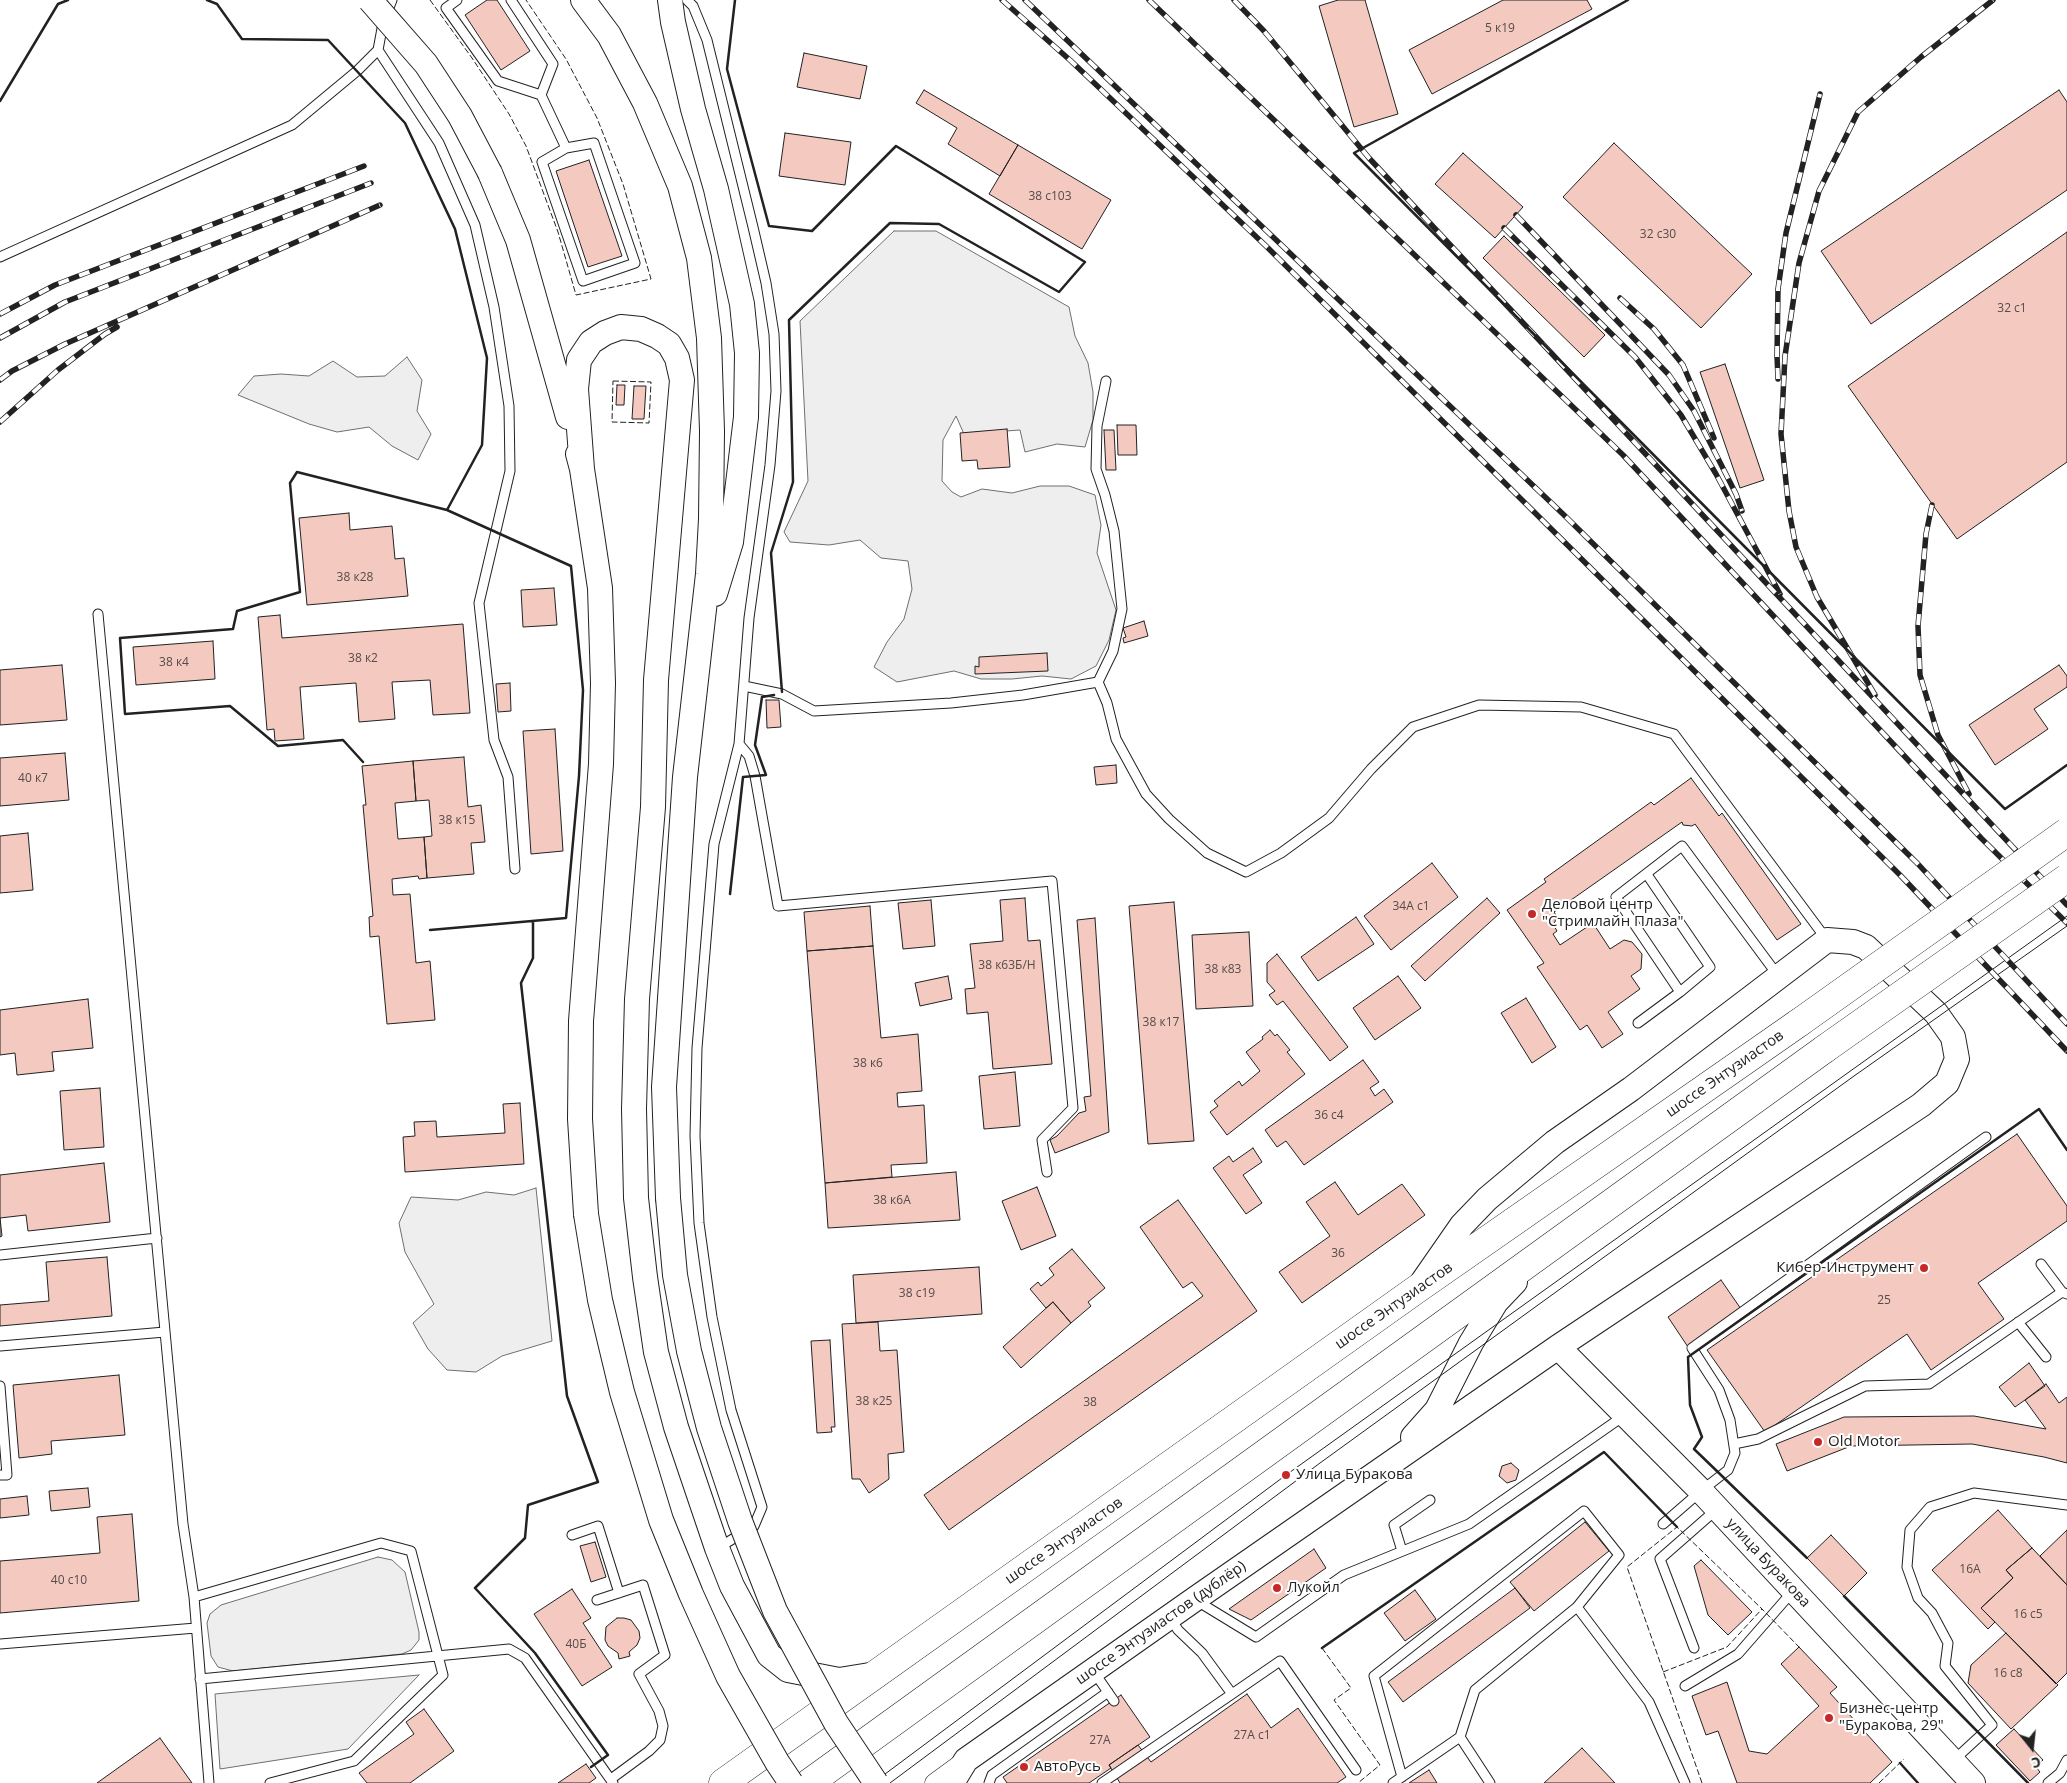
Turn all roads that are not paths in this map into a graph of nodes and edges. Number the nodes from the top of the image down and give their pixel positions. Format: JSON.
{"nodes":[{"id":1,"x":370,"y":0,"type":"edge"},
{"id":2,"x":392,"y":0,"type":"edge"},
{"id":3,"x":457,"y":0,"type":"edge"},
{"id":4,"x":511,"y":0,"type":"edge"},
{"id":5,"x":583,"y":0,"type":"edge"},
{"id":6,"x":670,"y":0,"type":"edge"},
{"id":7,"x":687,"y":0,"type":"edge"},
{"id":8,"x":378,"y":50,"type":"junction"},
{"id":9,"x":541,"y":95,"type":"junction"},
{"id":10,"x":566,"y":148,"type":"junction"},
{"id":11,"x":0,"y":257,"type":"edge"},
{"id":12,"x":1106,"y":381,"type":"dead end"},
{"id":13,"x":582,"y":469,"type":"junction"},
{"id":14,"x":98,"y":614,"type":"dead end"},
{"id":15,"x":699,"y":644,"type":"junction"},
{"id":16,"x":1098,"y":682,"type":"junction"},
{"id":17,"x":744,"y":686,"type":"junction"},
{"id":18,"x":739,"y":744,"type":"junction"},
{"id":19,"x":685,"y":777,"type":"junction"},
{"id":20,"x":2067,"y":832,"type":"edge"},
{"id":21,"x":515,"y":869,"type":"dead end"},
{"id":22,"x":1648,"y":876,"type":"dead end"},
{"id":23,"x":2067,"y":878,"type":"edge"},
{"id":24,"x":1827,"y":940,"type":"junction"},
{"id":25,"x":1779,"y":977,"type":"junction"},
{"id":26,"x":1680,"y":992,"type":"junction"},
{"id":27,"x":637,"y":999,"type":"junction"},
{"id":28,"x":1638,"y":1023,"type":"dead end"},
{"id":29,"x":1986,"y":1137,"type":"dead end"},
{"id":30,"x":1047,"y":1172,"type":"dead end"},
{"id":31,"x":157,"y":1238,"type":"junction"},
{"id":32,"x":1543,"y":1253,"type":"junction"},
{"id":33,"x":0,"y":1255,"type":"edge"},
{"id":34,"x":2040,"y":1264,"type":"dead end"},
{"id":35,"x":1417,"y":1289,"type":"junction"},
{"id":36,"x":2064,"y":1293,"type":"edge"},
{"id":37,"x":2018,"y":1322,"type":"junction"},
{"id":38,"x":166,"y":1332,"type":"junction"},
{"id":39,"x":0,"y":1346,"type":"edge"},
{"id":40,"x":1558,"y":1347,"type":"junction"},
{"id":41,"x":2046,"y":1357,"type":"dead end"},
{"id":42,"x":0,"y":1386,"type":"edge"},
{"id":43,"x":1625,"y":1415,"type":"junction"},
{"id":44,"x":1734,"y":1444,"type":"junction"},
{"id":45,"x":1389,"y":1464,"type":"junction"},
{"id":46,"x":0,"y":1475,"type":"edge"},
{"id":47,"x":1700,"y":1491,"type":"junction"},
{"id":48,"x":1430,"y":1500,"type":"dead end"},
{"id":49,"x":2067,"y":1505,"type":"edge"},
{"id":50,"x":1717,"y":1509,"type":"junction"},
{"id":51,"x":1664,"y":1524,"type":"dead end"},
{"id":52,"x":572,"y":1534,"type":"dead end"},
{"id":53,"x":717,"y":1548,"type":"junction"},
{"id":54,"x":1402,"y":1551,"type":"junction"},
{"id":55,"x":1794,"y":1591,"type":"junction"},
{"id":56,"x":619,"y":1593,"type":"junction"},
{"id":57,"x":194,"y":1597,"type":"junction"},
{"id":58,"x":1195,"y":1599,"type":"junction"},
{"id":59,"x":597,"y":1600,"type":"dead end"},
{"id":60,"x":1577,"y":1607,"type":"junction"},
{"id":61,"x":1169,"y":1617,"type":"junction"},
{"id":62,"x":196,"y":1628,"type":"junction"},
{"id":63,"x":0,"y":1644,"type":"edge"},
{"id":64,"x":1694,"y":1648,"type":"dead end"},
{"id":65,"x":438,"y":1656,"type":"junction"},
{"id":66,"x":1093,"y":1671,"type":"junction"},
{"id":67,"x":876,"y":1674,"type":"junction"},
{"id":68,"x":200,"y":1678,"type":"junction"},
{"id":69,"x":1686,"y":1686,"type":"dead end"},
{"id":70,"x":1108,"y":1692,"type":"junction"},
{"id":71,"x":1232,"y":1694,"type":"junction"},
{"id":72,"x":1114,"y":1701,"type":"dead end"},
{"id":73,"x":1460,"y":1738,"type":"junction"},
{"id":74,"x":966,"y":1760,"type":"junction"},
{"id":75,"x":2067,"y":1760,"type":"edge"},
{"id":76,"x":1953,"y":1761,"type":"junction"},
{"id":77,"x":1356,"y":1770,"type":"dead end"},
{"id":78,"x":1402,"y":1777,"type":"junction"},
{"id":79,"x":612,"y":1781,"type":"edge"},
{"id":80,"x":208,"y":1783,"type":"edge"},
{"id":81,"x":270,"y":1783,"type":"edge"},
{"id":82,"x":723,"y":1783,"type":"edge"},
{"id":83,"x":791,"y":1783,"type":"edge"},
{"id":84,"x":809,"y":1783,"type":"edge"},
{"id":85,"x":876,"y":1783,"type":"edge"},
{"id":86,"x":934,"y":1783,"type":"edge"},
{"id":87,"x":952,"y":1783,"type":"edge"},
{"id":88,"x":989,"y":1783,"type":"edge"},
{"id":89,"x":1102,"y":1783,"type":"edge"},
{"id":90,"x":1393,"y":1783,"type":"edge"},
{"id":91,"x":1490,"y":1783,"type":"edge"},
{"id":92,"x":1685,"y":1783,"type":"edge"},
{"id":93,"x":1973,"y":1783,"type":"edge"},
{"id":94,"x":2048,"y":1783,"type":"edge"}],
"edges":[{"from":1,"to":13,"type":"main road","bridge":true},
{"from":2,"to":8,"type":"lane"},
{"from":3,"to":9,"type":"lane"},
{"from":4,"to":9,"type":"lane"},
{"from":5,"to":15,"type":"main road"},
{"from":6,"to":15,"type":"main road"},
{"from":7,"to":17,"type":"lane"},
{"from":8,"to":11,"type":"lane"},
{"from":8,"to":21,"type":"lane"},
{"from":9,"to":10,"type":"lane"},
{"from":10,"to":10,"type":"lane"},
{"from":12,"to":16,"type":"lane"},
{"from":13,"to":27,"type":"main road"},
{"from":13,"to":83,"type":"main road","bridge":true},
{"from":14,"to":31,"type":"lane"},
{"from":15,"to":19,"type":"main road"},
{"from":16,"to":17,"type":"lane"},
{"from":16,"to":24,"type":"lane"},
{"from":17,"to":18,"type":"lane"},
{"from":18,"to":30,"type":"lane"},
{"from":18,"to":53,"type":"lane"},
{"from":19,"to":27,"type":"main road"},
{"from":19,"to":85,"type":"main road","bridge":true},
{"from":20,"to":35,"type":"main road","name":"шоссе Энтузиастов","bridge":true},
{"from":22,"to":26,"type":"lane"},
{"from":23,"to":32,"type":"main road","bridge":true},
{"from":24,"to":25,"type":"main road"},
{"from":24,"to":40,"type":"main road"},
{"from":25,"to":26,"type":"lane"},
{"from":25,"to":35,"type":"main road"},
{"from":26,"to":28,"type":"lane"},
{"from":27,"to":53,"type":"main road"},
{"from":29,"to":44,"type":"lane"},
{"from":31,"to":33,"type":"lane"},
{"from":31,"to":38,"type":"lane"},
{"from":32,"to":45,"type":"main road"},
{"from":32,"to":84,"type":"main road"},
{"from":34,"to":36,"type":"lane"},
{"from":35,"to":67,"type":"main road","name":"шоссе Энтузиастов"},
{"from":36,"to":37,"type":"lane"},
{"from":37,"to":41,"type":"lane"},
{"from":37,"to":44,"type":"lane"},
{"from":38,"to":39,"type":"lane"},
{"from":38,"to":57,"type":"lane"},
{"from":40,"to":43,"type":"main road","name":"улица Буракова"},
{"from":40,"to":45,"type":"main road"},
{"from":42,"to":46,"type":"lane"},
{"from":43,"to":47,"type":"main road","name":"улица Буракова"},
{"from":43,"to":54,"type":"lane"},
{"from":44,"to":47,"type":"lane"},
{"from":45,"to":58,"type":"main road","name":"шоссе Энтузиастов (дублёр)"},
{"from":47,"to":50,"type":"main road","name":"улица Буракова"},
{"from":47,"to":51,"type":"lane"},
{"from":48,"to":54,"type":"lane"},
{"from":49,"to":76,"type":"lane"},
{"from":50,"to":55,"type":"main road","name":"улица Буракова"},
{"from":50,"to":64,"type":"lane"},
{"from":52,"to":56,"type":"lane"},
{"from":53,"to":67,"type":"main road"},
{"from":54,"to":58,"type":"lane"},
{"from":55,"to":69,"type":"lane"},
{"from":55,"to":76,"type":"main road","name":"улица Буракова"},
{"from":56,"to":59,"type":"lane"},
{"from":56,"to":79,"type":"lane"},
{"from":57,"to":62,"type":"lane"},
{"from":57,"to":65,"type":"lane"},
{"from":58,"to":61,"type":"main road","name":"шоссе Энтузиастов (дублёр)"},
{"from":60,"to":73,"type":"lane"},
{"from":60,"to":78,"type":"lane"},
{"from":60,"to":92,"type":"lane"},
{"from":61,"to":66,"type":"main road","name":"шоссе Энтузиастов (дублёр)"},
{"from":61,"to":71,"type":"lane"},
{"from":62,"to":63,"type":"lane"},
{"from":62,"to":68,"type":"lane"},
{"from":65,"to":68,"type":"lane"},
{"from":65,"to":79,"type":"lane"},
{"from":65,"to":81,"type":"lane"},
{"from":66,"to":70,"type":"lane"},
{"from":66,"to":74,"type":"main road","name":"шоссе Энтузиастов (дублёр)"},
{"from":67,"to":82,"type":"main road","name":"шоссе Энтузиастов"},
{"from":68,"to":80,"type":"lane"},
{"from":70,"to":72,"type":"lane"},
{"from":70,"to":88,"type":"lane"},
{"from":71,"to":77,"type":"lane"},
{"from":71,"to":89,"type":"lane"},
{"from":73,"to":78,"type":"lane"},
{"from":73,"to":91,"type":"lane"},
{"from":74,"to":86,"type":"street","name":"шоссе Энтузиастов (дублёр)"},
{"from":74,"to":87,"type":"main road"},
{"from":75,"to":94,"type":"lane"},
{"from":76,"to":93,"type":"main road","name":"улица Буракова"},
{"from":78,"to":90,"type":"lane"}]}
